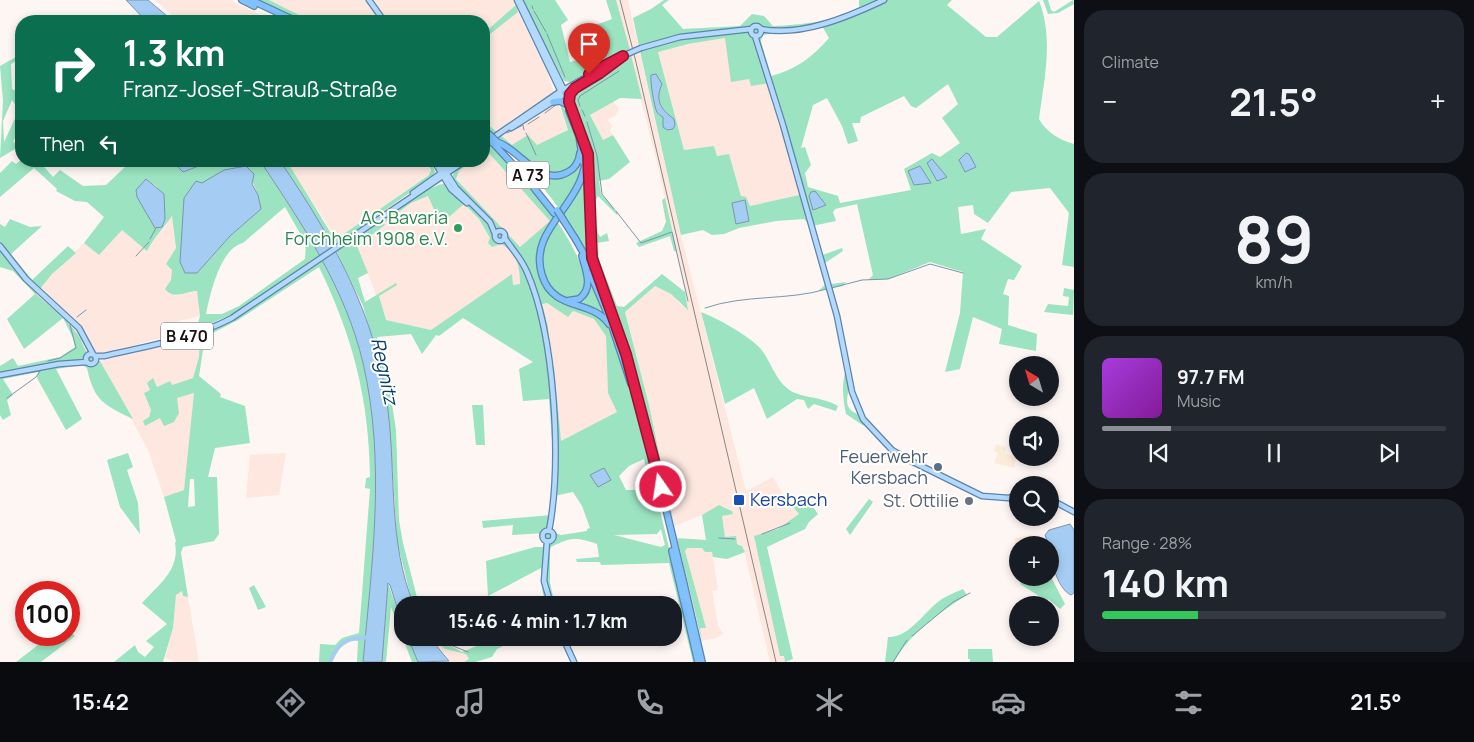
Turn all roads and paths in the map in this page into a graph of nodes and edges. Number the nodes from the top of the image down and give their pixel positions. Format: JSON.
{"nodes":[{"id":1,"x":242,"y":0,"type":"edge"},
{"id":2,"x":251,"y":0,"type":"edge"},
{"id":3,"x":369,"y":0,"type":"edge"},
{"id":4,"x":519,"y":0,"type":"edge"},
{"id":5,"x":884,"y":0,"type":"edge"},
{"id":6,"x":279,"y":15,"type":"edge"},
{"id":7,"x":279,"y":15,"type":"edge"},
{"id":8,"x":380,"y":15,"type":"edge"},
{"id":9,"x":756,"y":33,"type":"junction"},
{"id":10,"x":558,"y":80,"type":"junction"},
{"id":11,"x":575,"y":85,"type":"junction"},
{"id":12,"x":563,"y":92,"type":"junction"},
{"id":13,"x":553,"y":99,"type":"junction"},
{"id":14,"x":568,"y":103,"type":"junction"},
{"id":15,"x":526,"y":115,"type":"junction"},
{"id":16,"x":524,"y":121,"type":"junction"},
{"id":17,"x":490,"y":138,"type":"edge"},
{"id":18,"x":490,"y":138,"type":"edge"},
{"id":19,"x":490,"y":141,"type":"edge"},
{"id":20,"x":496,"y":143,"type":"junction"},
{"id":21,"x":582,"y":143,"type":"junction"},
{"id":22,"x":437,"y":167,"type":"edge"},
{"id":23,"x":440,"y":167,"type":"edge"},
{"id":24,"x":453,"y":167,"type":"edge"},
{"id":25,"x":454,"y":167,"type":"edge"},
{"id":26,"x":444,"y":174,"type":"junction"},
{"id":27,"x":433,"y":181,"type":"junction"},
{"id":28,"x":450,"y":183,"type":"junction"},
{"id":29,"x":563,"y":222,"type":"junction"},
{"id":30,"x":497,"y":232,"type":"junction"},
{"id":31,"x":502,"y":239,"type":"junction"},
{"id":32,"x":0,"y":246,"type":"edge"},
{"id":33,"x":582,"y":256,"type":"junction"},
{"id":34,"x":600,"y":284,"type":"junction"},
{"id":35,"x":564,"y":301,"type":"junction"},
{"id":36,"x":615,"y":334,"type":"junction"},
{"id":37,"x":91,"y":357,"type":"junction"},
{"id":38,"x":0,"y":375,"type":"edge"},
{"id":39,"x":1009,"y":498,"type":"edge"},
{"id":40,"x":1059,"y":504,"type":"edge"},
{"id":41,"x":1074,"y":512,"type":"edge"},
{"id":42,"x":548,"y":596,"type":"edge"},
{"id":43,"x":567,"y":646,"type":"edge"},
{"id":44,"x":574,"y":662,"type":"edge"},
{"id":45,"x":698,"y":662,"type":"edge"},
{"id":46,"x":702,"y":662,"type":"edge"}],
"edges":[{"from":1,"to":6,"type":"highway"},
{"from":2,"to":7,"type":"highway"},
{"from":3,"to":8,"type":"main road"},
{"from":4,"to":10,"type":"main road"},
{"from":5,"to":9,"type":"main road"},
{"from":9,"to":11,"type":"main road","bridge":true},
{"from":9,"to":39,"type":"main road"},
{"from":10,"to":11,"type":"main road"},
{"from":10,"to":12,"type":"main road"},
{"from":10,"to":13,"type":"main road"},
{"from":11,"to":12,"type":"main road"},
{"from":11,"to":14,"type":"highway"},
{"from":12,"to":13,"type":"main road"},
{"from":12,"to":14,"type":"highway"},
{"from":13,"to":14,"type":"highway"},
{"from":13,"to":15,"type":"main road"},
{"from":13,"to":16,"type":"main road"},
{"from":14,"to":21,"type":"highway"},
{"from":15,"to":16,"type":"main road"},
{"from":15,"to":17,"type":"main road"},
{"from":16,"to":18,"type":"main road"},
{"from":19,"to":20,"type":"highway","number":"A 73","bridge":true},
{"from":20,"to":21,"type":"highway"},
{"from":20,"to":29,"type":"highway","number":"A 73","bridge":true},
{"from":21,"to":34,"type":"highway"},
{"from":21,"to":35,"type":"highway"},
{"from":22,"to":27,"type":"main road"},
{"from":23,"to":26,"type":"main road"},
{"from":24,"to":26,"type":"main road","number":"B 470"},
{"from":25,"to":28,"type":"main road"},
{"from":26,"to":27,"type":"main road","number":"B 470"},
{"from":26,"to":28,"type":"main road"},
{"from":27,"to":28,"type":"main road"},
{"from":27,"to":37,"type":"main road","number":"B 470"},
{"from":28,"to":30,"type":"main road"},
{"from":29,"to":33,"type":"highway","number":"A 73"},
{"from":29,"to":34,"type":"highway","number":"A 73"},
{"from":30,"to":31,"type":"main road"},
{"from":30,"to":31,"type":"main road"},
{"from":31,"to":42,"type":"main road"},
{"from":32,"to":37,"type":"main road"},
{"from":33,"to":35,"type":"highway"},
{"from":33,"to":36,"type":"highway","number":"A 73"},
{"from":34,"to":46,"type":"highway","number":"A 73"},
{"from":35,"to":36,"type":"highway"},
{"from":36,"to":45,"type":"highway","number":"A 73"},
{"from":37,"to":38,"type":"main road","number":"B 470"},
{"from":40,"to":41,"type":"main road"},
{"from":43,"to":44,"type":"main road"}]}
